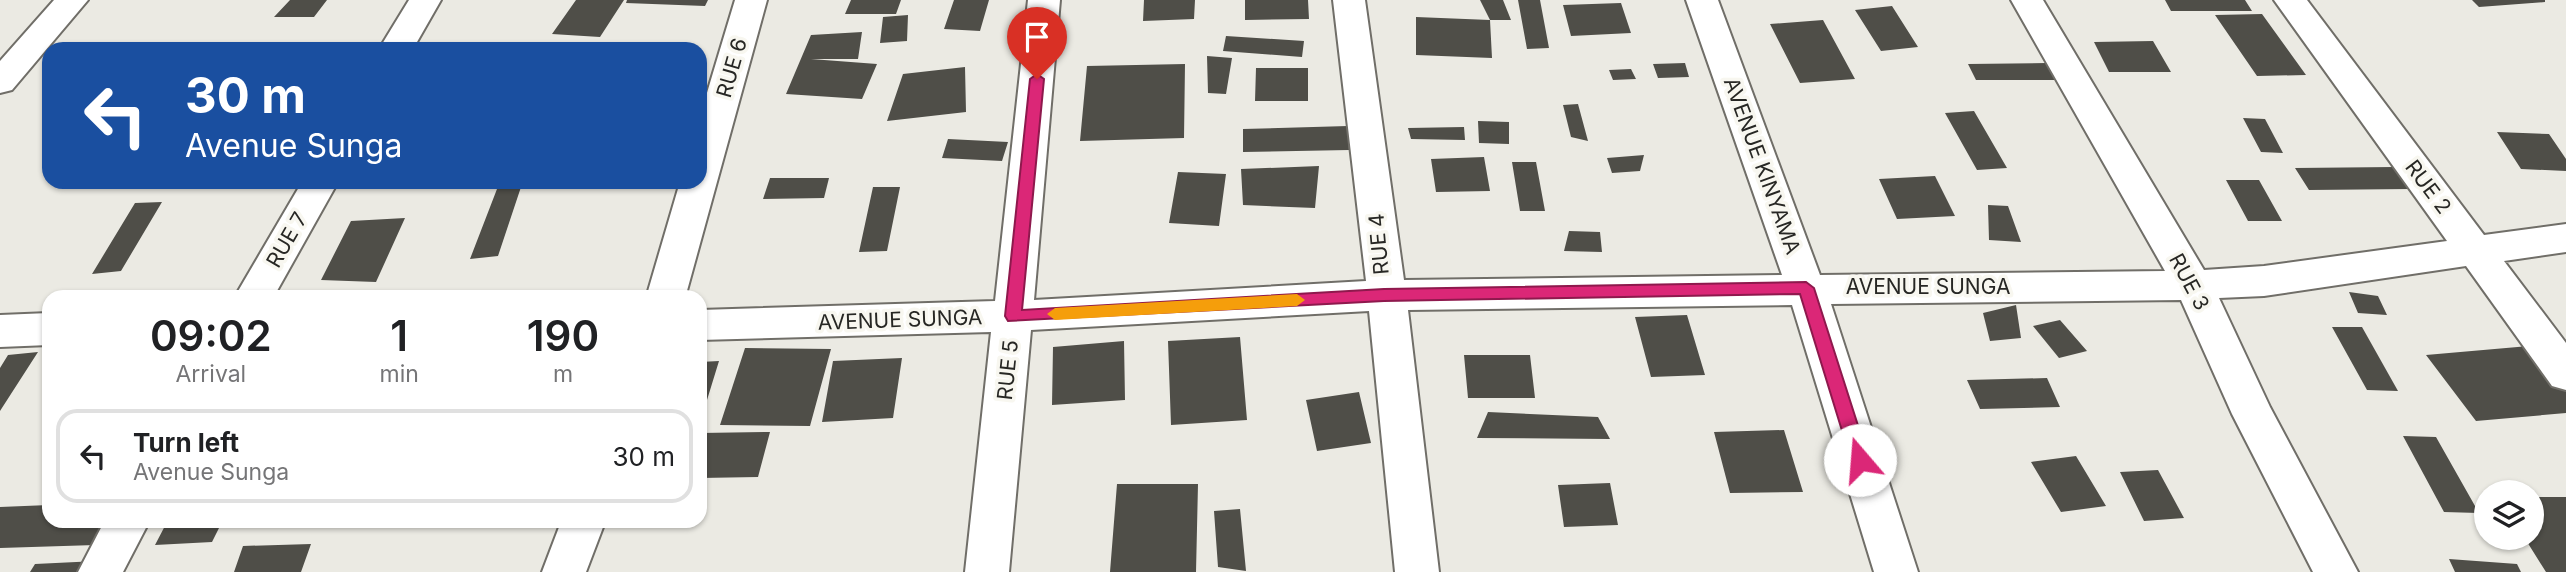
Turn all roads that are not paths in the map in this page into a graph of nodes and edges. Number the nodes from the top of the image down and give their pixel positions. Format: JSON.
{"nodes":[{"id":1,"x":72,"y":0,"type":"edge"},
{"id":2,"x":425,"y":0,"type":"edge"},
{"id":3,"x":751,"y":0,"type":"edge"},
{"id":4,"x":1044,"y":0,"type":"edge"},
{"id":5,"x":1349,"y":0,"type":"edge"},
{"id":6,"x":1702,"y":0,"type":"edge"},
{"id":7,"x":2027,"y":0,"type":"edge"},
{"id":8,"x":2290,"y":0,"type":"edge"},
{"id":9,"x":400,"y":42,"type":"edge"},
{"id":10,"x":0,"y":82,"type":"edge"},
{"id":11,"x":707,"y":152,"type":"edge"},
{"id":12,"x":316,"y":189,"type":"edge"},
{"id":13,"x":696,"y":189,"type":"edge"},
{"id":14,"x":2566,"y":239,"type":"edge"},
{"id":15,"x":2476,"y":250,"type":"junction"},
{"id":16,"x":2193,"y":285,"type":"junction"},
{"id":17,"x":1806,"y":288,"type":"junction"},
{"id":18,"x":258,"y":290,"type":"edge"},
{"id":19,"x":667,"y":290,"type":"edge"},
{"id":20,"x":1384,"y":295,"type":"junction"},
{"id":21,"x":1013,"y":316,"type":"junction"},
{"id":22,"x":707,"y":326,"type":"edge"},
{"id":23,"x":42,"y":329,"type":"edge"},
{"id":24,"x":0,"y":331,"type":"edge"},
{"id":25,"x":2566,"y":374,"type":"edge"},
{"id":26,"x":124,"y":528,"type":"edge"},
{"id":27,"x":581,"y":528,"type":"edge"},
{"id":28,"x":100,"y":572,"type":"edge"},
{"id":29,"x":564,"y":572,"type":"edge"},
{"id":30,"x":987,"y":572,"type":"edge"},
{"id":31,"x":1417,"y":572,"type":"edge"},
{"id":32,"x":1896,"y":572,"type":"edge"},
{"id":33,"x":2336,"y":572,"type":"edge"}],
"edges":[{"from":1,"to":10,"type":"street"},
{"from":2,"to":9,"type":"street"},
{"from":3,"to":11,"type":"street","name":"RUE 6"},
{"from":4,"to":21,"type":"street","name":"RUE 5"},
{"from":5,"to":20,"type":"street","name":"RUE 4"},
{"from":6,"to":17,"type":"street","name":"AVENUE KINYAMA"},
{"from":7,"to":16,"type":"street","name":"RUE 3"},
{"from":8,"to":15,"type":"street","name":"RUE 2"},
{"from":12,"to":18,"type":"street","name":"RUE 7"},
{"from":13,"to":19,"type":"street"},
{"from":14,"to":15,"type":"street","name":"AVENUE SUNGA"},
{"from":15,"to":16,"type":"street","name":"AVENUE SUNGA"},
{"from":15,"to":25,"type":"street","name":"RUE 2"},
{"from":16,"to":17,"type":"street","name":"AVENUE SUNGA"},
{"from":16,"to":33,"type":"street","name":"RUE 3"},
{"from":17,"to":20,"type":"street","name":"AVENUE SUNGA"},
{"from":17,"to":32,"type":"street","name":"AVENUE KINYAMA"},
{"from":20,"to":21,"type":"street","name":"AVENUE SUNGA"},
{"from":20,"to":31,"type":"street","name":"RUE 4"},
{"from":21,"to":22,"type":"street","name":"AVENUE SUNGA"},
{"from":21,"to":30,"type":"street","name":"RUE 5"},
{"from":23,"to":24,"type":"street"},
{"from":26,"to":28,"type":"street"},
{"from":27,"to":29,"type":"street"}]}
